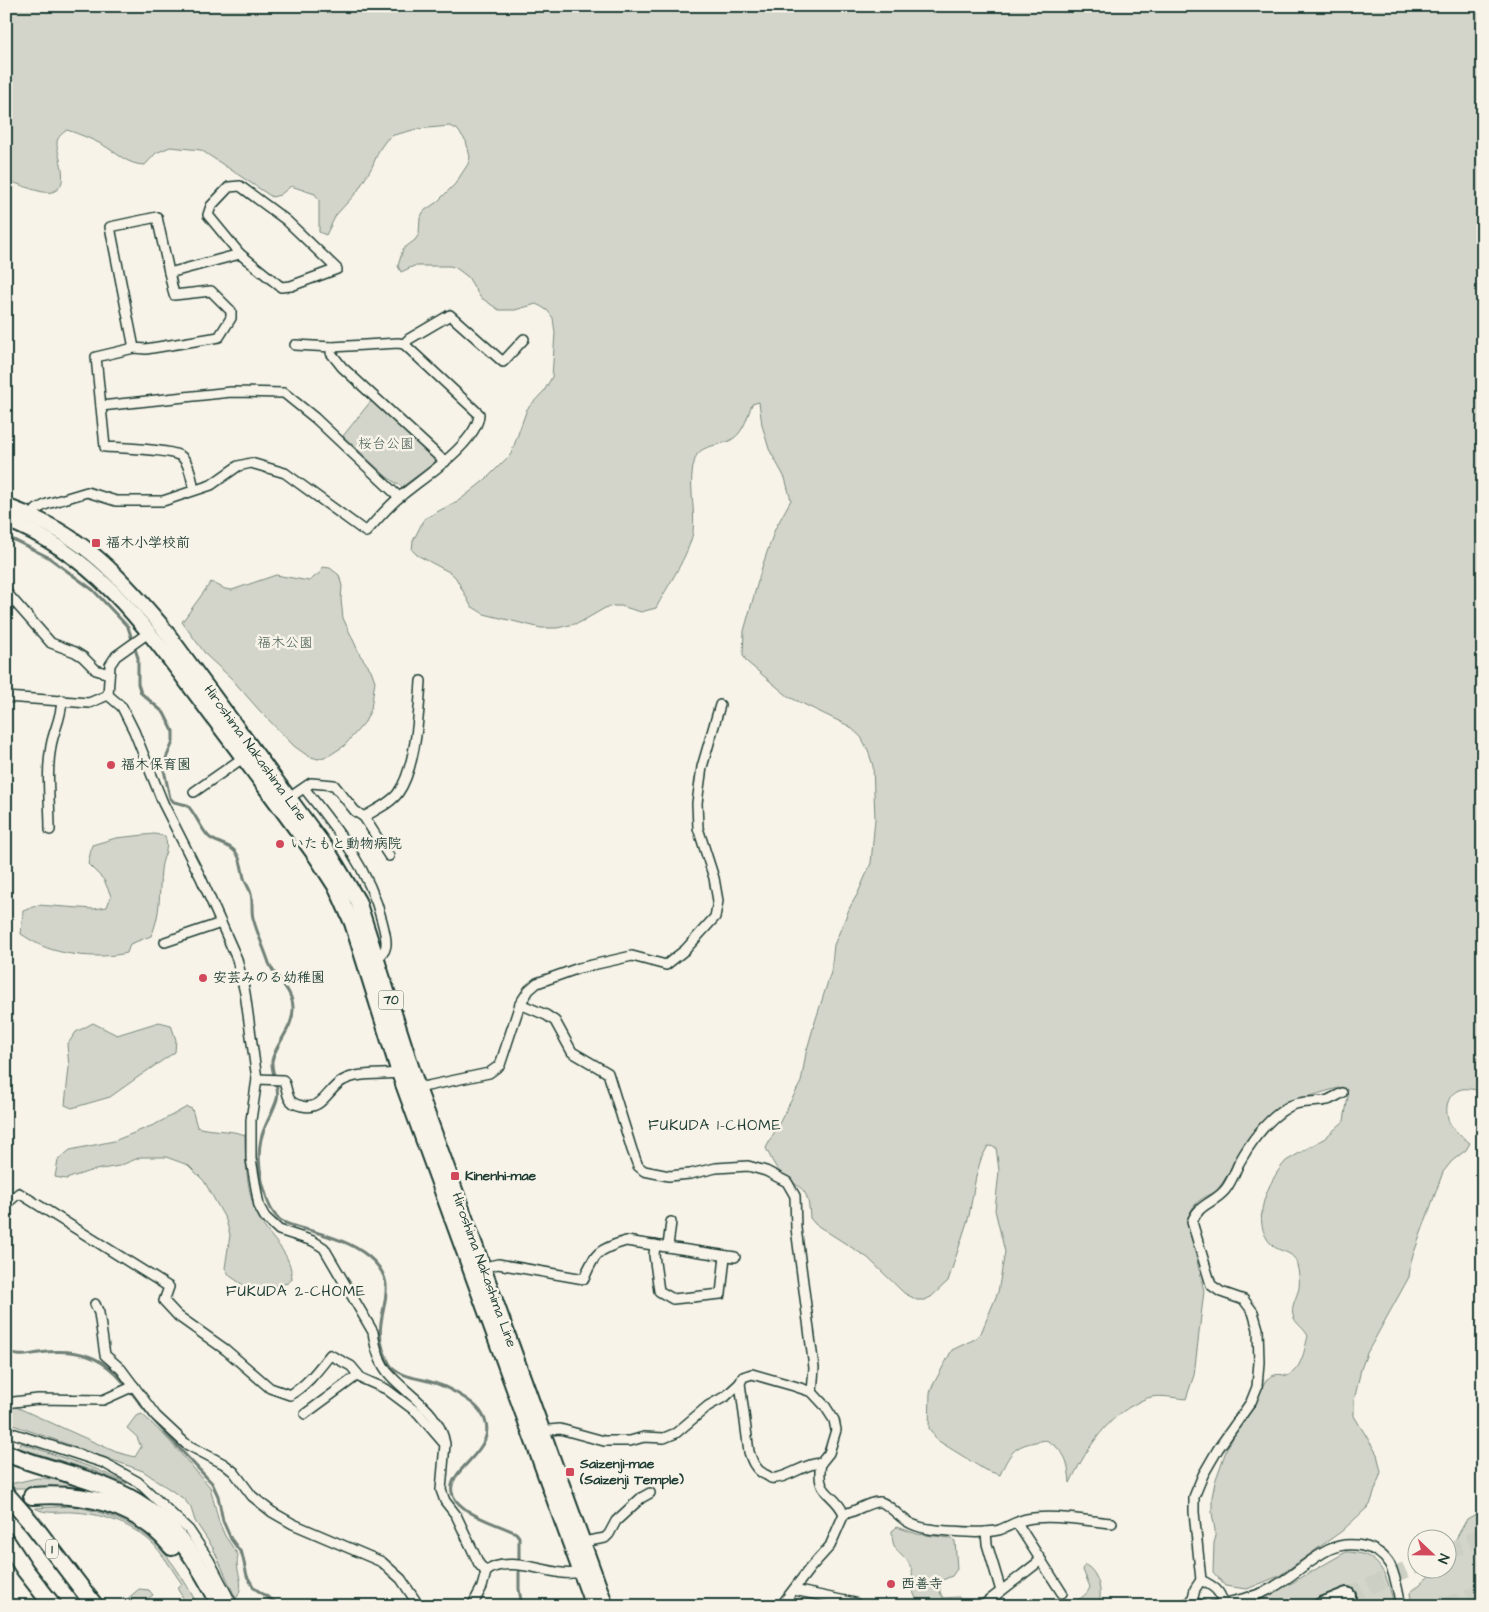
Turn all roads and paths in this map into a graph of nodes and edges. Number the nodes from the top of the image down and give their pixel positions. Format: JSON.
{"nodes":[{"id":1,"x":240,"y":254,"type":"junction"},
{"id":2,"x":168,"y":273,"type":"junction"},
{"id":3,"x":524,"y":339,"type":"dead end"},
{"id":4,"x":404,"y":344,"type":"junction"},
{"id":5,"x":295,"y":345,"type":"dead end"},
{"id":6,"x":332,"y":346,"type":"junction"},
{"id":7,"x":134,"y":348,"type":"junction"},
{"id":8,"x":101,"y":406,"type":"junction"},
{"id":9,"x":445,"y":462,"type":"junction"},
{"id":10,"x":194,"y":490,"type":"junction"},
{"id":11,"x":399,"y":497,"type":"junction"},
{"id":12,"x":6,"y":506,"type":"edge"},
{"id":13,"x":6,"y":520,"type":"edge"},
{"id":14,"x":28,"y":521,"type":"junction"},
{"id":15,"x":6,"y":592,"type":"edge"},
{"id":16,"x":155,"y":628,"type":"junction"},
{"id":17,"x":109,"y":674,"type":"junction"},
{"id":18,"x":421,"y":681,"type":"dead end"},
{"id":19,"x":108,"y":695,"type":"junction"},
{"id":20,"x":6,"y":697,"type":"edge"},
{"id":21,"x":62,"y":700,"type":"junction"},
{"id":22,"x":720,"y":705,"type":"dead end"},
{"id":23,"x":248,"y":754,"type":"junction"},
{"id":24,"x":304,"y":788,"type":"junction"},
{"id":25,"x":194,"y":792,"type":"dead end"},
{"id":26,"x":289,"y":798,"type":"junction"},
{"id":27,"x":364,"y":817,"type":"junction"},
{"id":28,"x":50,"y":830,"type":"dead end"},
{"id":29,"x":389,"y":856,"type":"dead end"},
{"id":30,"x":221,"y":923,"type":"junction"},
{"id":31,"x":165,"y":942,"type":"dead end"},
{"id":32,"x":371,"y":960,"type":"junction"},
{"id":33,"x":520,"y":1004,"type":"junction"},
{"id":34,"x":399,"y":1073,"type":"junction"},
{"id":35,"x":257,"y":1079,"type":"junction"},
{"id":36,"x":412,"y":1090,"type":"junction"},
{"id":37,"x":1342,"y":1093,"type":"dead end"},
{"id":38,"x":6,"y":1204,"type":"edge"},
{"id":39,"x":671,"y":1222,"type":"dead end"},
{"id":40,"x":655,"y":1245,"type":"junction"},
{"id":41,"x":668,"y":1246,"type":"junction"},
{"id":42,"x":726,"y":1256,"type":"junction"},
{"id":43,"x":735,"y":1257,"type":"dead end"},
{"id":44,"x":477,"y":1270,"type":"junction"},
{"id":45,"x":95,"y":1304,"type":"dead end"},
{"id":46,"x":358,"y":1375,"type":"junction"},
{"id":47,"x":740,"y":1383,"type":"junction"},
{"id":48,"x":134,"y":1386,"type":"junction"},
{"id":49,"x":812,"y":1392,"type":"junction"},
{"id":50,"x":6,"y":1403,"type":"edge"},
{"id":51,"x":305,"y":1414,"type":"dead end"},
{"id":52,"x":537,"y":1432,"type":"junction"},
{"id":53,"x":7,"y":1435,"type":"edge"},
{"id":54,"x":444,"y":1444,"type":"junction"},
{"id":55,"x":6,"y":1453,"type":"edge"},
{"id":56,"x":821,"y":1463,"type":"junction"},
{"id":57,"x":650,"y":1493,"type":"dead end"},
{"id":58,"x":6,"y":1494,"type":"edge"},
{"id":59,"x":32,"y":1496,"type":"dead end"},
{"id":60,"x":844,"y":1514,"type":"junction"},
{"id":61,"x":1017,"y":1523,"type":"junction"},
{"id":62,"x":1112,"y":1523,"type":"dead end"},
{"id":63,"x":986,"y":1532,"type":"junction"},
{"id":64,"x":6,"y":1541,"type":"edge"},
{"id":65,"x":583,"y":1542,"type":"junction"},
{"id":66,"x":1041,"y":1560,"type":"junction"},
{"id":67,"x":587,"y":1571,"type":"junction"},
{"id":68,"x":486,"y":1572,"type":"junction"},
{"id":69,"x":1201,"y":1580,"type":"junction"},
{"id":70,"x":794,"y":1590,"type":"junction"},
{"id":71,"x":1001,"y":1591,"type":"junction"},
{"id":72,"x":1062,"y":1593,"type":"dead end"},
{"id":73,"x":1347,"y":1596,"type":"tunnel mouth"},
{"id":74,"x":1192,"y":1602,"type":"junction"},
{"id":75,"x":1223,"y":1604,"type":"junction"},
{"id":76,"x":53,"y":1606,"type":"edge"},
{"id":77,"x":95,"y":1606,"type":"edge"},
{"id":78,"x":209,"y":1606,"type":"edge"},
{"id":79,"x":221,"y":1606,"type":"edge"},
{"id":80,"x":233,"y":1606,"type":"edge"},
{"id":81,"x":419,"y":1606,"type":"edge"},
{"id":82,"x":472,"y":1606,"type":"edge"},
{"id":83,"x":593,"y":1606,"type":"edge"},
{"id":84,"x":606,"y":1606,"type":"edge"},
{"id":85,"x":781,"y":1606,"type":"edge"},
{"id":86,"x":856,"y":1606,"type":"edge"},
{"id":87,"x":982,"y":1606,"type":"edge"},
{"id":88,"x":1178,"y":1606,"type":"edge"},
{"id":89,"x":1204,"y":1606,"type":"edge"},
{"id":90,"x":1212,"y":1606,"type":"edge"},
{"id":91,"x":1322,"y":1606,"type":"edge"},
{"id":92,"x":1401,"y":1606,"type":"edge"}],
"edges":[{"from":1,"to":1,"type":"street"},
{"from":1,"to":2,"type":"street"},
{"from":2,"to":7,"type":"street"},
{"from":2,"to":7,"type":"street"},
{"from":3,"to":4,"type":"street"},
{"from":4,"to":6,"type":"street"},
{"from":4,"to":9,"type":"street"},
{"from":5,"to":6,"type":"street"},
{"from":6,"to":9,"type":"street"},
{"from":7,"to":8,"type":"street"},
{"from":8,"to":10,"type":"street"},
{"from":8,"to":11,"type":"street"},
{"from":9,"to":11,"type":"street"},
{"from":10,"to":11,"type":"street"},
{"from":10,"to":14,"type":"street"},
{"from":12,"to":14,"type":"main road","name":"Hiroshima Nakashima Line","number":"70"},
{"from":13,"to":14,"type":"main road","name":"Hiroshima Nakashima Line","number":"70"},
{"from":14,"to":16,"type":"main road","name":"Hiroshima Nakashima Line","number":"70"},
{"from":15,"to":17,"type":"street"},
{"from":16,"to":17,"type":"street"},
{"from":16,"to":23,"type":"main road","name":"Hiroshima Nakashima Line","number":"70"},
{"from":17,"to":19,"type":"street"},
{"from":18,"to":27,"type":"street"},
{"from":19,"to":21,"type":"street"},
{"from":19,"to":30,"type":"street"},
{"from":20,"to":21,"type":"street"},
{"from":21,"to":28,"type":"street"},
{"from":22,"to":33,"type":"street"},
{"from":23,"to":25,"type":"street"},
{"from":23,"to":26,"type":"main road","name":"Hiroshima Nakashima Line","number":"70"},
{"from":23,"to":32,"type":"main road","name":"Hiroshima Nakashima Line","number":"70"},
{"from":24,"to":26,"type":"street"},
{"from":24,"to":27,"type":"street"},
{"from":24,"to":32,"type":"street"},
{"from":26,"to":32,"type":"main road","name":"Hiroshima Nakashima Line","number":"70"},
{"from":27,"to":29,"type":"street"},
{"from":30,"to":31,"type":"street"},
{"from":30,"to":35,"type":"street"},
{"from":32,"to":34,"type":"main road","name":"Hiroshima Nakashima Line","number":"70"},
{"from":32,"to":36,"type":"main road","name":"Hiroshima Nakashima Line","number":"70"},
{"from":33,"to":36,"type":"street"},
{"from":33,"to":49,"type":"street"},
{"from":34,"to":35,"type":"street"},
{"from":34,"to":36,"type":"main road","name":"Hiroshima Nakashima Line","number":"70"},
{"from":35,"to":54,"type":"street"},
{"from":36,"to":44,"type":"main road","name":"Hiroshima Nakashima Line","number":"70"},
{"from":37,"to":69,"type":"street"},
{"from":38,"to":46,"type":"street"},
{"from":39,"to":41,"type":"street"},
{"from":40,"to":41,"type":"street"},
{"from":40,"to":42,"type":"street"},
{"from":40,"to":44,"type":"street"},
{"from":41,"to":42,"type":"street"},
{"from":42,"to":43,"type":"street"},
{"from":44,"to":52,"type":"main road","name":"Hiroshima Nakashima Line","number":"70"},
{"from":45,"to":48,"type":"street"},
{"from":46,"to":51,"type":"street"},
{"from":46,"to":54,"type":"street"},
{"from":47,"to":49,"type":"street"},
{"from":47,"to":52,"type":"street"},
{"from":47,"to":56,"type":"street"},
{"from":48,"to":50,"type":"street"},
{"from":48,"to":81,"type":"street"},
{"from":49,"to":56,"type":"street"},
{"from":52,"to":65,"type":"main road","name":"Hiroshima Nakashima Line","number":"70"},
{"from":52,"to":67,"type":"main road","name":"Hiroshima Nakashima Line","number":"70"},
{"from":53,"to":80,"type":"street"},
{"from":54,"to":68,"type":"street"},
{"from":55,"to":79,"type":"highway"},
{"from":56,"to":60,"type":"street"},
{"from":57,"to":65,"type":"street"},
{"from":58,"to":77,"type":"highway","number":"1"},
{"from":59,"to":78,"type":"highway"},
{"from":60,"to":63,"type":"street"},
{"from":60,"to":70,"type":"street"},
{"from":61,"to":62,"type":"street"},
{"from":61,"to":63,"type":"street"},
{"from":61,"to":66,"type":"street"},
{"from":63,"to":71,"type":"street"},
{"from":64,"to":76,"type":"highway"},
{"from":65,"to":67,"type":"main road","name":"Hiroshima Nakashima Line","number":"70"},
{"from":66,"to":71,"type":"street"},
{"from":66,"to":72,"type":"street"},
{"from":67,"to":68,"type":"street"},
{"from":67,"to":83,"type":"main road","name":"Hiroshima Nakashima Line","number":"70"},
{"from":67,"to":84,"type":"main road","name":"Hiroshima Nakashima Line","number":"70"},
{"from":68,"to":82,"type":"street"},
{"from":69,"to":74,"type":"street"},
{"from":69,"to":75,"type":"street"},
{"from":70,"to":85,"type":"street"},
{"from":70,"to":86,"type":"street"},
{"from":71,"to":87,"type":"street"},
{"from":73,"to":91,"type":"highway"},
{"from":74,"to":88,"type":"street"},
{"from":74,"to":89,"type":"street"},
{"from":75,"to":90,"type":"street"},
{"from":75,"to":92,"type":"street"}]}
